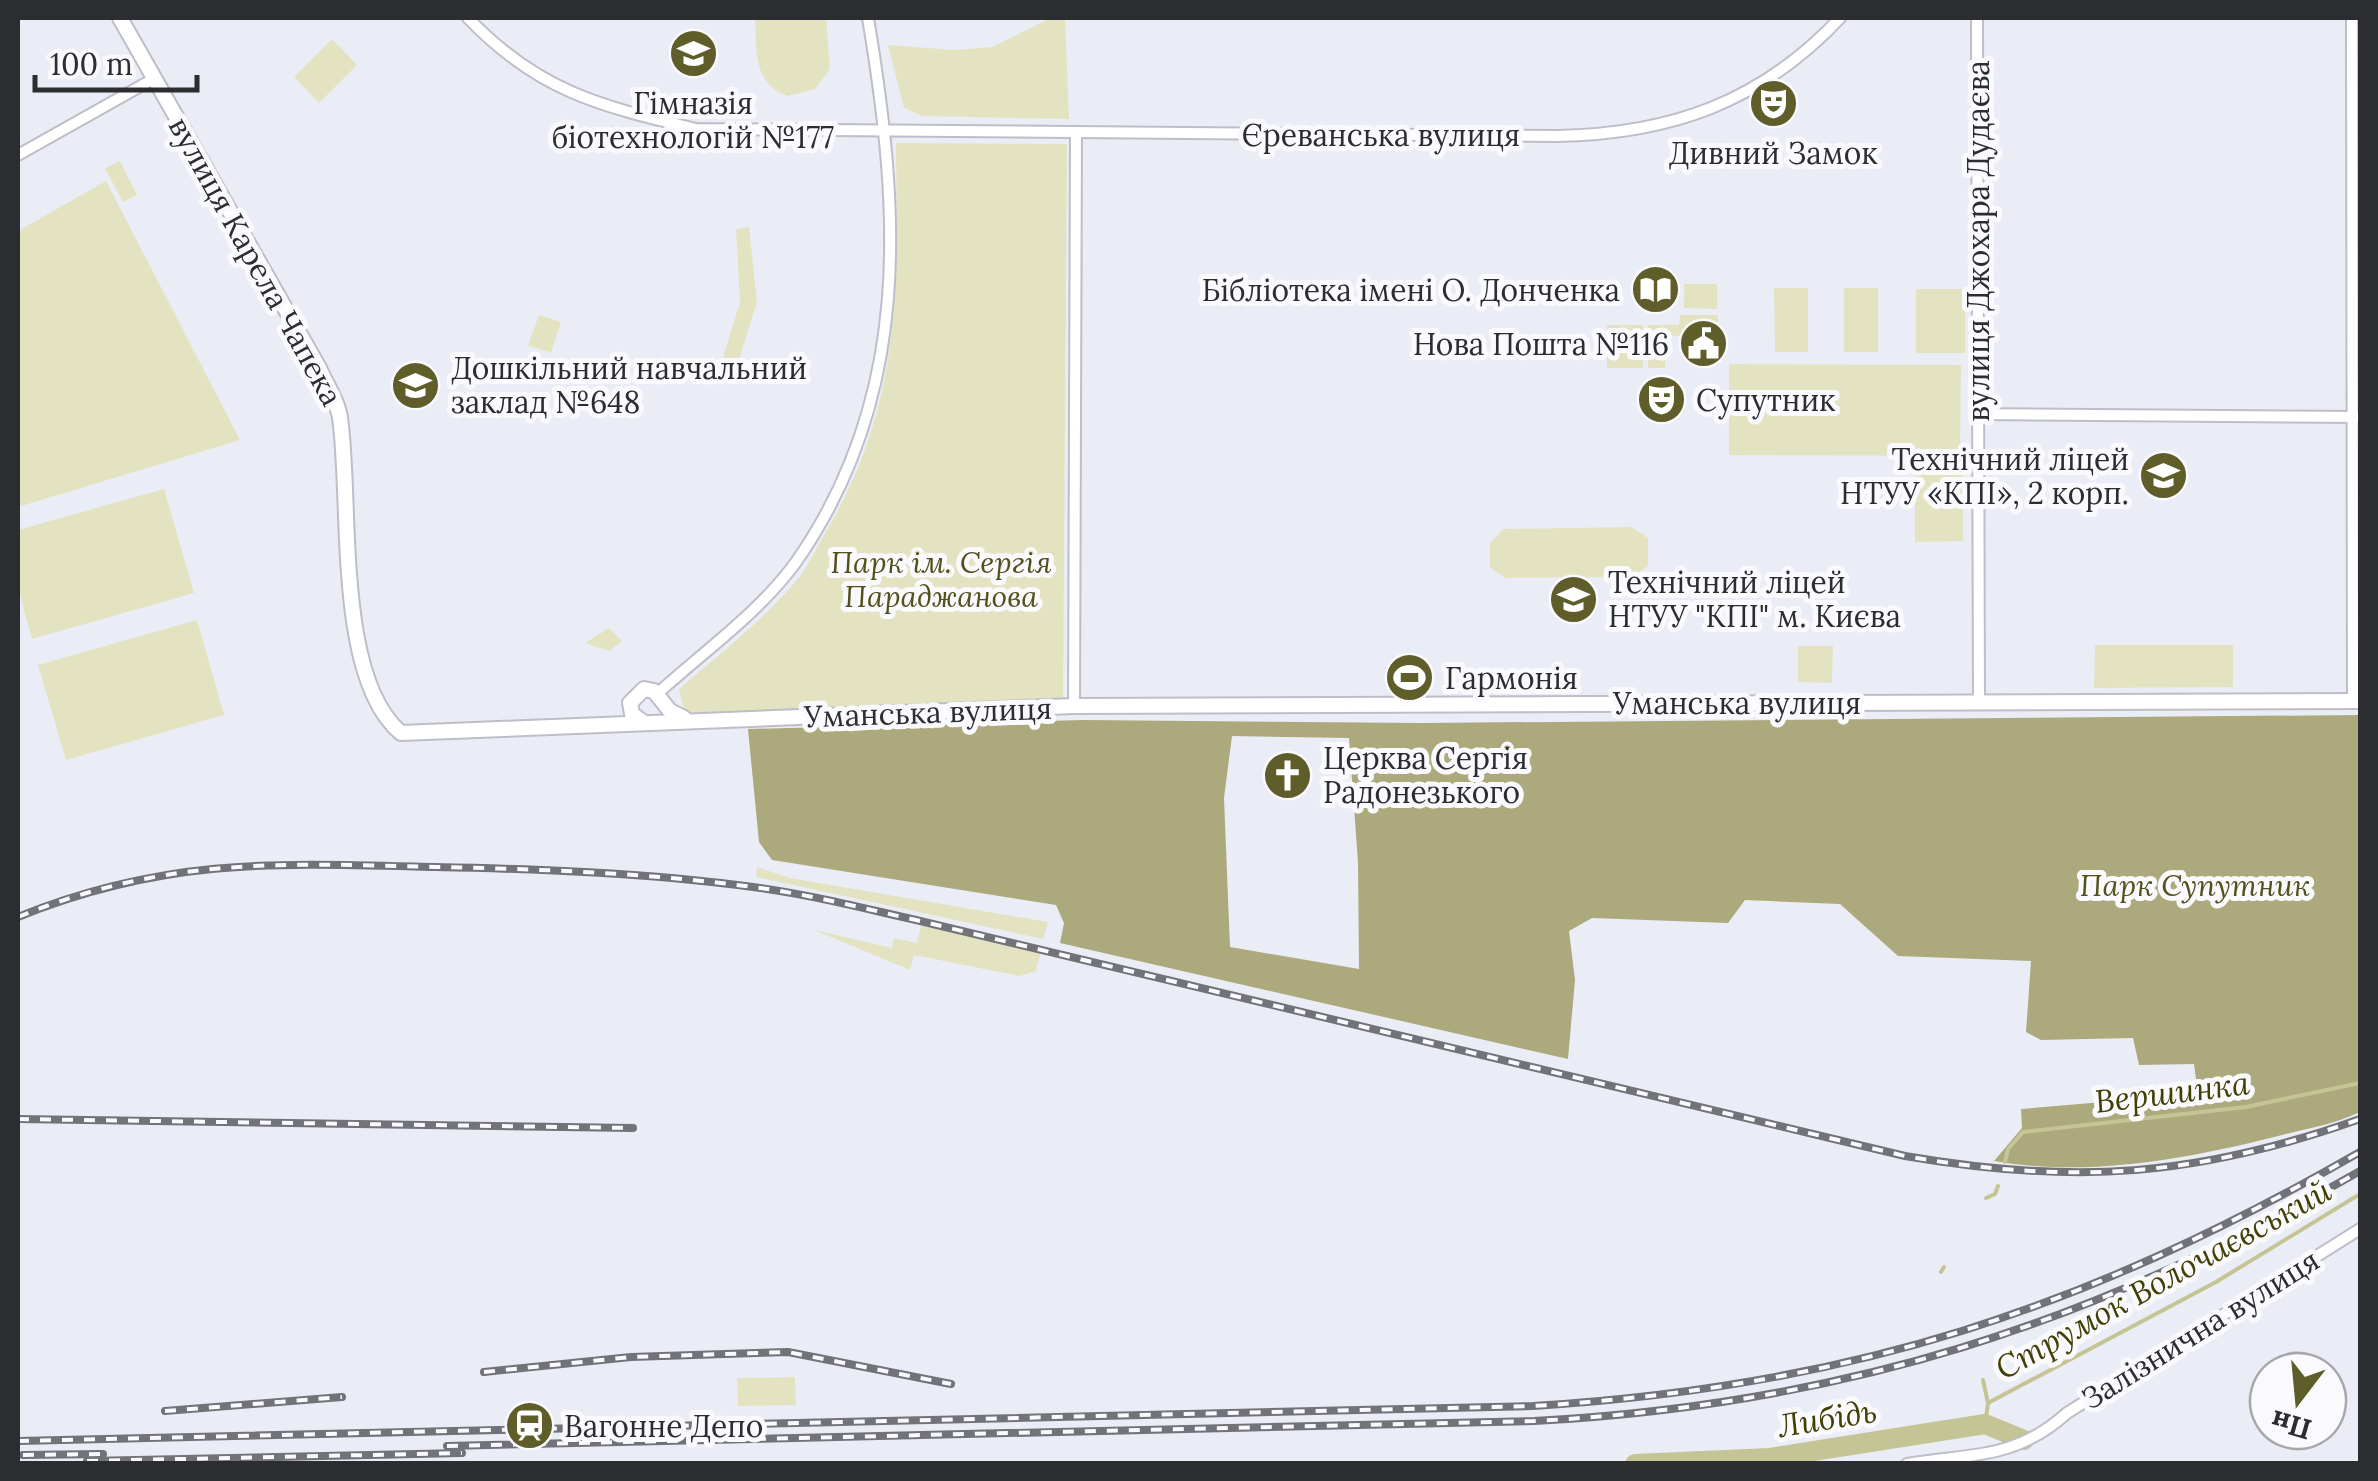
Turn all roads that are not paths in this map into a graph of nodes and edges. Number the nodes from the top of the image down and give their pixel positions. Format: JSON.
{"nodes":[{"id":1,"x":120,"y":18,"type":"edge"},
{"id":2,"x":468,"y":18,"type":"edge"},
{"id":3,"x":868,"y":18,"type":"edge"},
{"id":4,"x":1840,"y":18,"type":"edge"},
{"id":5,"x":1977,"y":18,"type":"edge"},
{"id":6,"x":2352,"y":18,"type":"edge"},
{"id":7,"x":155,"y":78,"type":"junction"},
{"id":8,"x":886,"y":130,"type":"junction"},
{"id":9,"x":1076,"y":132,"type":"junction"},
{"id":10,"x":18,"y":155,"type":"edge"},
{"id":11,"x":1978,"y":414,"type":"junction"},
{"id":12,"x":2356,"y":416,"type":"edge"},
{"id":13,"x":660,"y":697,"type":"junction"},
{"id":14,"x":2356,"y":701,"type":"edge"},
{"id":15,"x":630,"y":704,"type":"junction"},
{"id":16,"x":1980,"y":704,"type":"junction"},
{"id":17,"x":1074,"y":706,"type":"junction"},
{"id":18,"x":694,"y":720,"type":"junction"},
{"id":19,"x":606,"y":721,"type":"junction"},
{"id":20,"x":644,"y":722,"type":"junction"},
{"id":21,"x":414,"y":736,"type":"joint"},
{"id":22,"x":2360,"y":1229,"type":"edge"},
{"id":23,"x":1906,"y":1464,"type":"edge"}],
"edges":[{"from":1,"to":7,"type":"street","name":"вулиця Карела Чапека"},
{"from":2,"to":8,"type":"street","name":"Єреванська вулиця"},
{"from":3,"to":8,"type":"street"},
{"from":4,"to":9,"type":"street","name":"Єреванська вулиця"},
{"from":5,"to":11,"type":"street","name":"вулиця Джохара Дудаєва"},
{"from":6,"to":12,"type":"street"},
{"from":7,"to":10,"type":"street"},
{"from":7,"to":21,"type":"street","name":"вулиця Карела Чапека"},
{"from":8,"to":9,"type":"street","name":"Єреванська вулиця"},
{"from":8,"to":13,"type":"street"},
{"from":9,"to":17,"type":"street"},
{"from":11,"to":12,"type":"street"},
{"from":11,"to":16,"type":"street","name":"вулиця Джохара Дудаєва"},
{"from":12,"to":14,"type":"street"},
{"from":13,"to":15,"type":"street"},
{"from":13,"to":18,"type":"street"},
{"from":13,"to":20,"type":"street"},
{"from":14,"to":16,"type":"street","name":"Уманська вулиця"},
{"from":15,"to":19,"type":"street"},
{"from":15,"to":20,"type":"street"},
{"from":16,"to":17,"type":"street","name":"Уманська вулиця"},
{"from":17,"to":18,"type":"street","name":"Уманська вулиця"},
{"from":18,"to":20,"type":"street","name":"Уманська вулиця"},
{"from":19,"to":20,"type":"street","name":"Уманська вулиця"},
{"from":19,"to":21,"type":"street","name":"Уманська вулиця"},
{"from":22,"to":23,"type":"street","name":"Залізнична вулиця"}]}
